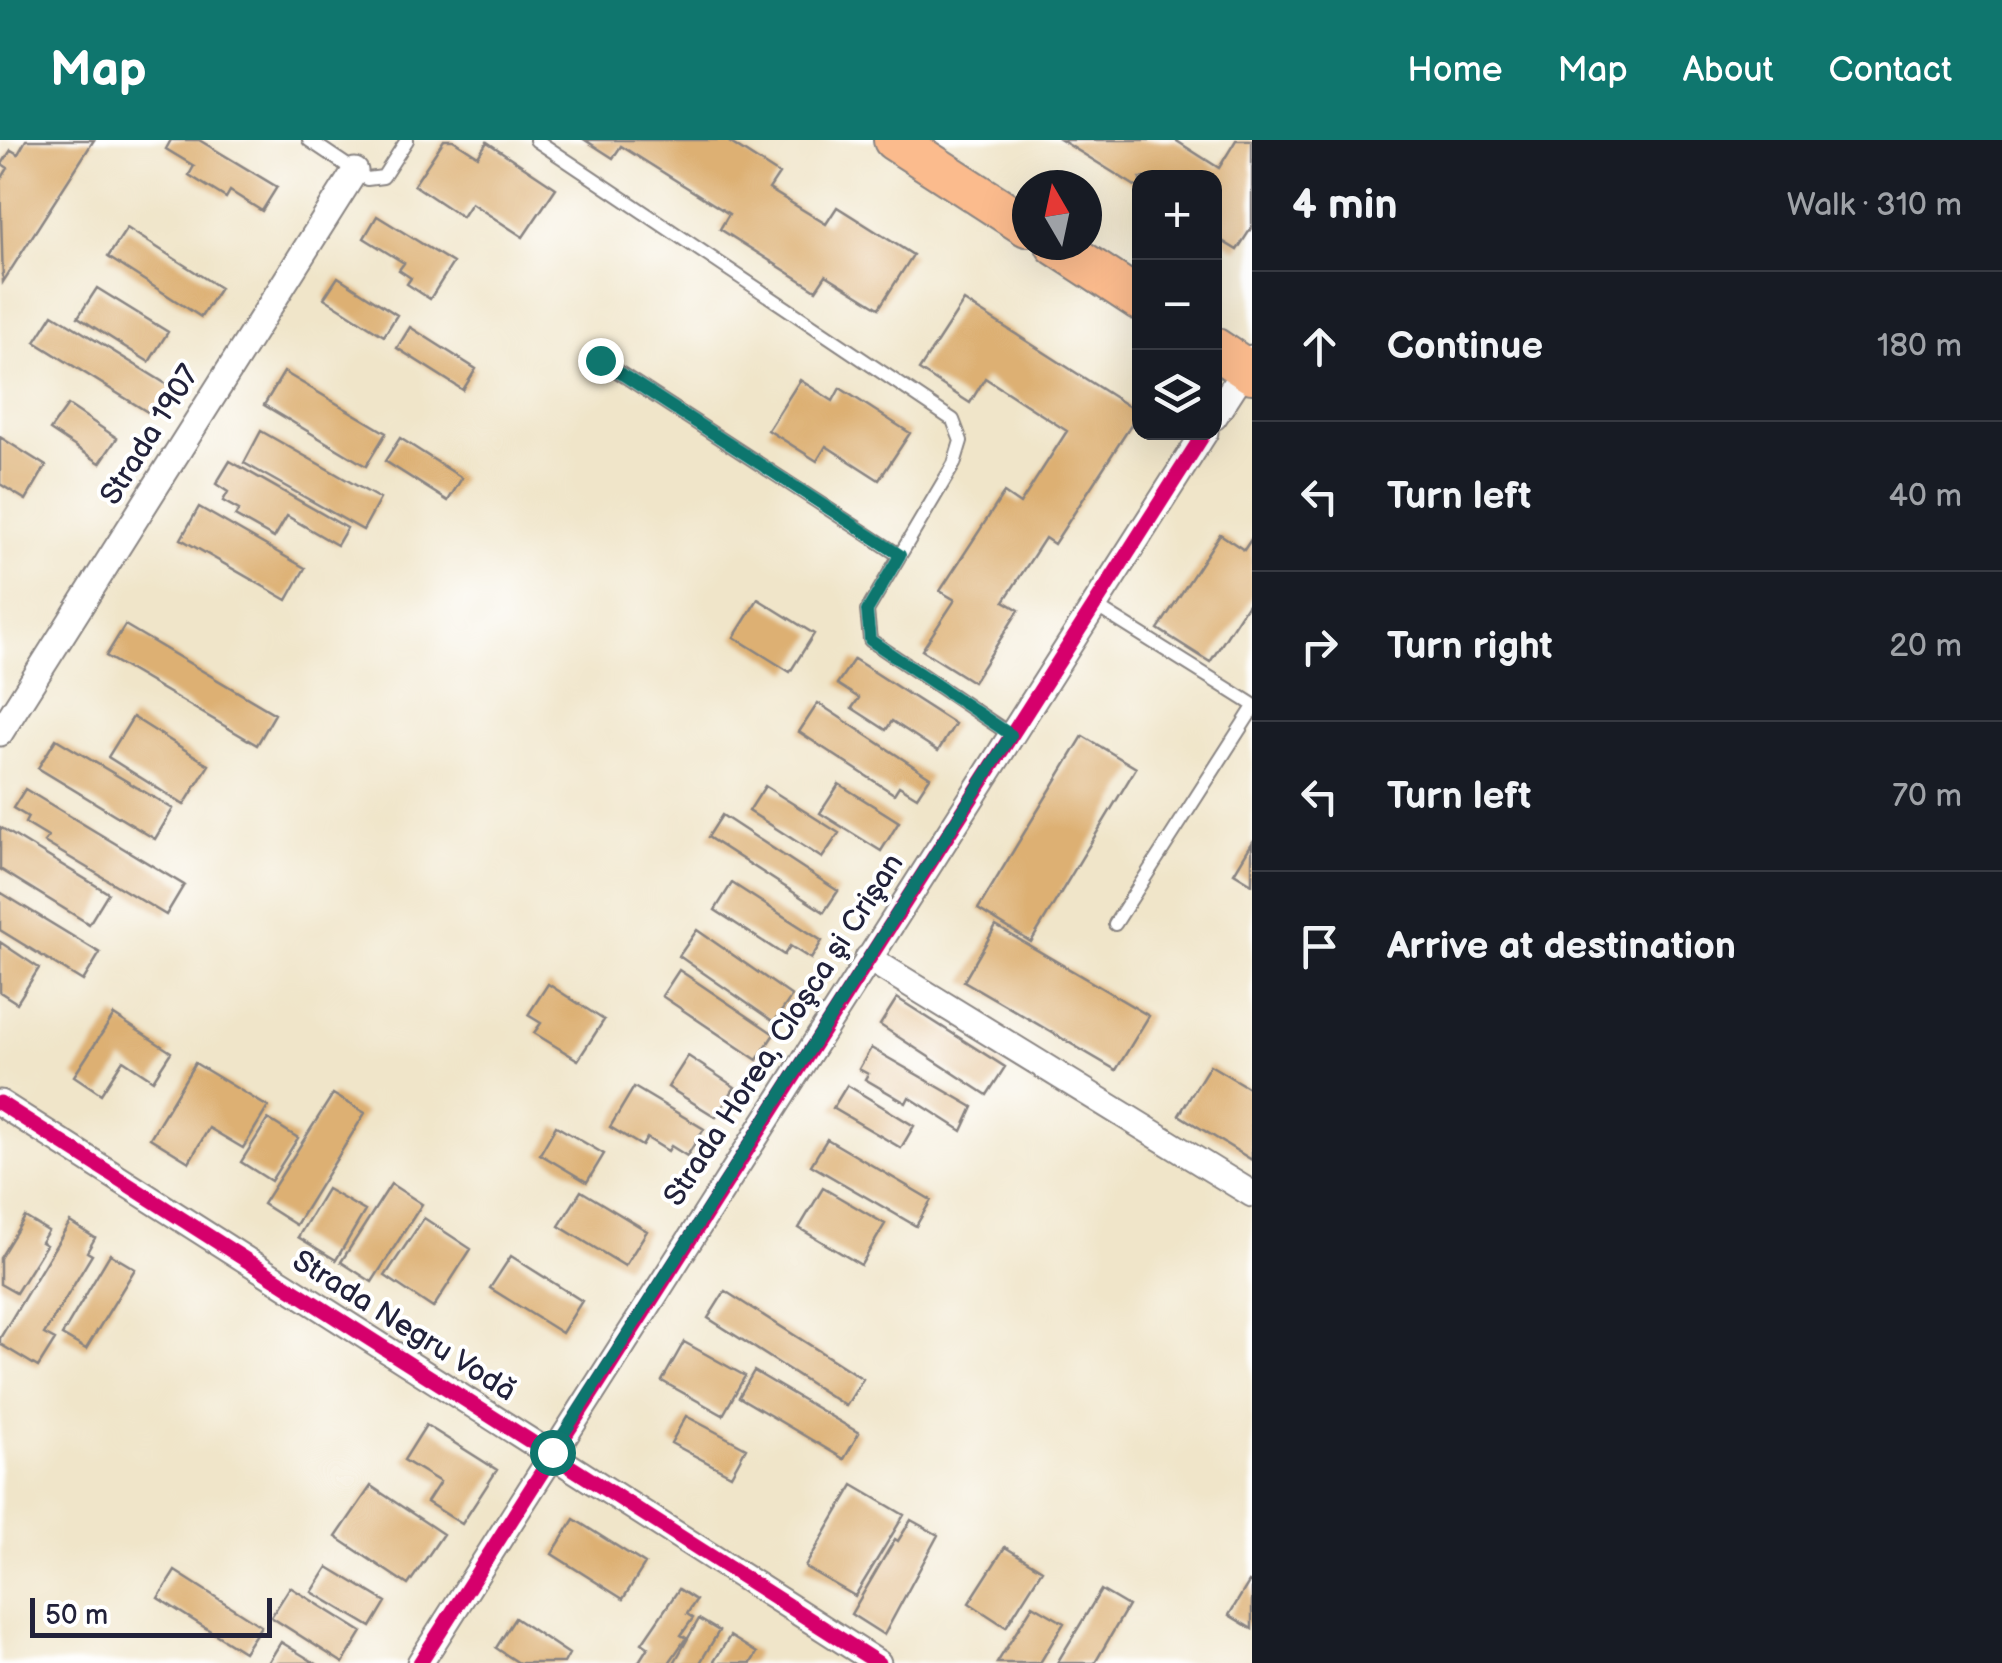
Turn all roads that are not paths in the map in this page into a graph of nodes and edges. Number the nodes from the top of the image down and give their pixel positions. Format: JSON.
{"nodes":[{"id":1,"x":310,"y":140,"type":"edge"},
{"id":2,"x":408,"y":140,"type":"edge"},
{"id":3,"x":536,"y":140,"type":"edge"},
{"id":4,"x":894,"y":140,"type":"edge"},
{"id":5,"x":354,"y":170,"type":"junction"},
{"id":6,"x":1012,"y":216,"type":"edge"},
{"id":7,"x":1079,"y":260,"type":"edge"},
{"id":8,"x":1132,"y":295,"type":"edge"},
{"id":9,"x":600,"y":360,"type":"dead end"},
{"id":10,"x":1241,"y":362,"type":"edge"},
{"id":11,"x":1222,"y":401,"type":"edge"},
{"id":12,"x":1199,"y":440,"type":"edge"},
{"id":13,"x":900,"y":555,"type":"junction"},
{"id":14,"x":1094,"y":605,"type":"junction"},
{"id":15,"x":1252,"y":707,"type":"edge"},
{"id":16,"x":0,"y":734,"type":"edge"},
{"id":17,"x":1011,"y":735,"type":"junction"},
{"id":18,"x":1115,"y":924,"type":"dead end"},
{"id":19,"x":868,"y":958,"type":"junction"},
{"id":20,"x":0,"y":1103,"type":"edge"},
{"id":21,"x":1252,"y":1194,"type":"edge"},
{"id":22,"x":552,"y":1452,"type":"junction"},
{"id":23,"x":420,"y":1663,"type":"edge"},
{"id":24,"x":878,"y":1663,"type":"edge"}],
"edges":[{"from":1,"to":5,"type":"lane"},
{"from":2,"to":5,"type":"lane"},
{"from":3,"to":13,"type":"lane"},
{"from":4,"to":6,"type":"main road"},
{"from":5,"to":16,"type":"street","name":"Strada 1907"},
{"from":7,"to":8,"type":"main road"},
{"from":9,"to":13,"type":"lane"},
{"from":10,"to":11,"type":"street"},
{"from":12,"to":14,"type":"street","name":"Strada Horea, Cloşca şi Crişan"},
{"from":13,"to":17,"type":"lane"},
{"from":14,"to":15,"type":"lane"},
{"from":14,"to":17,"type":"street","name":"Strada Horea, Cloşca şi Crişan"},
{"from":15,"to":18,"type":"lane"},
{"from":17,"to":19,"type":"street","name":"Strada Horea, Cloşca şi Crişan"},
{"from":19,"to":21,"type":"street"},
{"from":19,"to":22,"type":"street","name":"Strada Horea, Cloşca şi Crişan"},
{"from":20,"to":22,"type":"street","name":"Strada Negru Vodă"},
{"from":22,"to":23,"type":"street","name":"Strada Horea, Cloşca şi Crişan"},
{"from":22,"to":24,"type":"street","name":"Strada Negru Vodă"}]}
